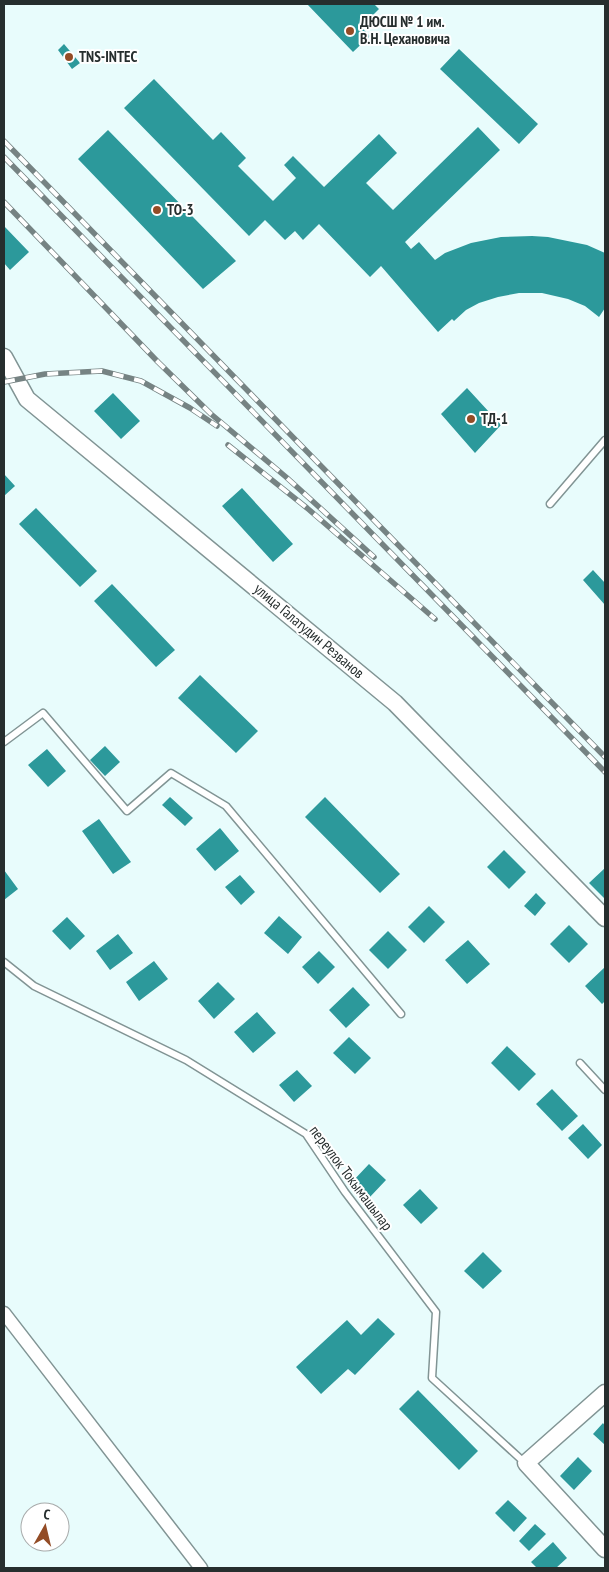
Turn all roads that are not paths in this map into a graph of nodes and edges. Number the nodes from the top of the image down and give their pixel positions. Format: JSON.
{"nodes":[{"id":1,"x":5,"y":361,"type":"edge"},
{"id":2,"x":605,"y":440,"type":"edge"},
{"id":3,"x":550,"y":504,"type":"dead end"},
{"id":4,"x":4,"y":742,"type":"edge"},
{"id":5,"x":605,"y":918,"type":"edge"},
{"id":6,"x":4,"y":962,"type":"edge"},
{"id":7,"x":401,"y":1014,"type":"dead end"},
{"id":8,"x":580,"y":1063,"type":"dead end"},
{"id":9,"x":605,"y":1090,"type":"edge"},
{"id":10,"x":4,"y":1313,"type":"edge"},
{"id":11,"x":605,"y":1393,"type":"edge"},
{"id":12,"x":526,"y":1463,"type":"junction"},
{"id":13,"x":605,"y":1550,"type":"edge"},
{"id":14,"x":201,"y":1568,"type":"edge"}],
"edges":[{"from":1,"to":5,"type":"street","name":"улица Галатудин Резванов"},
{"from":2,"to":3,"type":"lane"},
{"from":4,"to":7,"type":"lane"},
{"from":6,"to":12,"type":"lane","name":"переулок Токымашылар"},
{"from":8,"to":9,"type":"lane"},
{"from":10,"to":14,"type":"street"},
{"from":11,"to":12,"type":"street"},
{"from":12,"to":13,"type":"street"}]}
